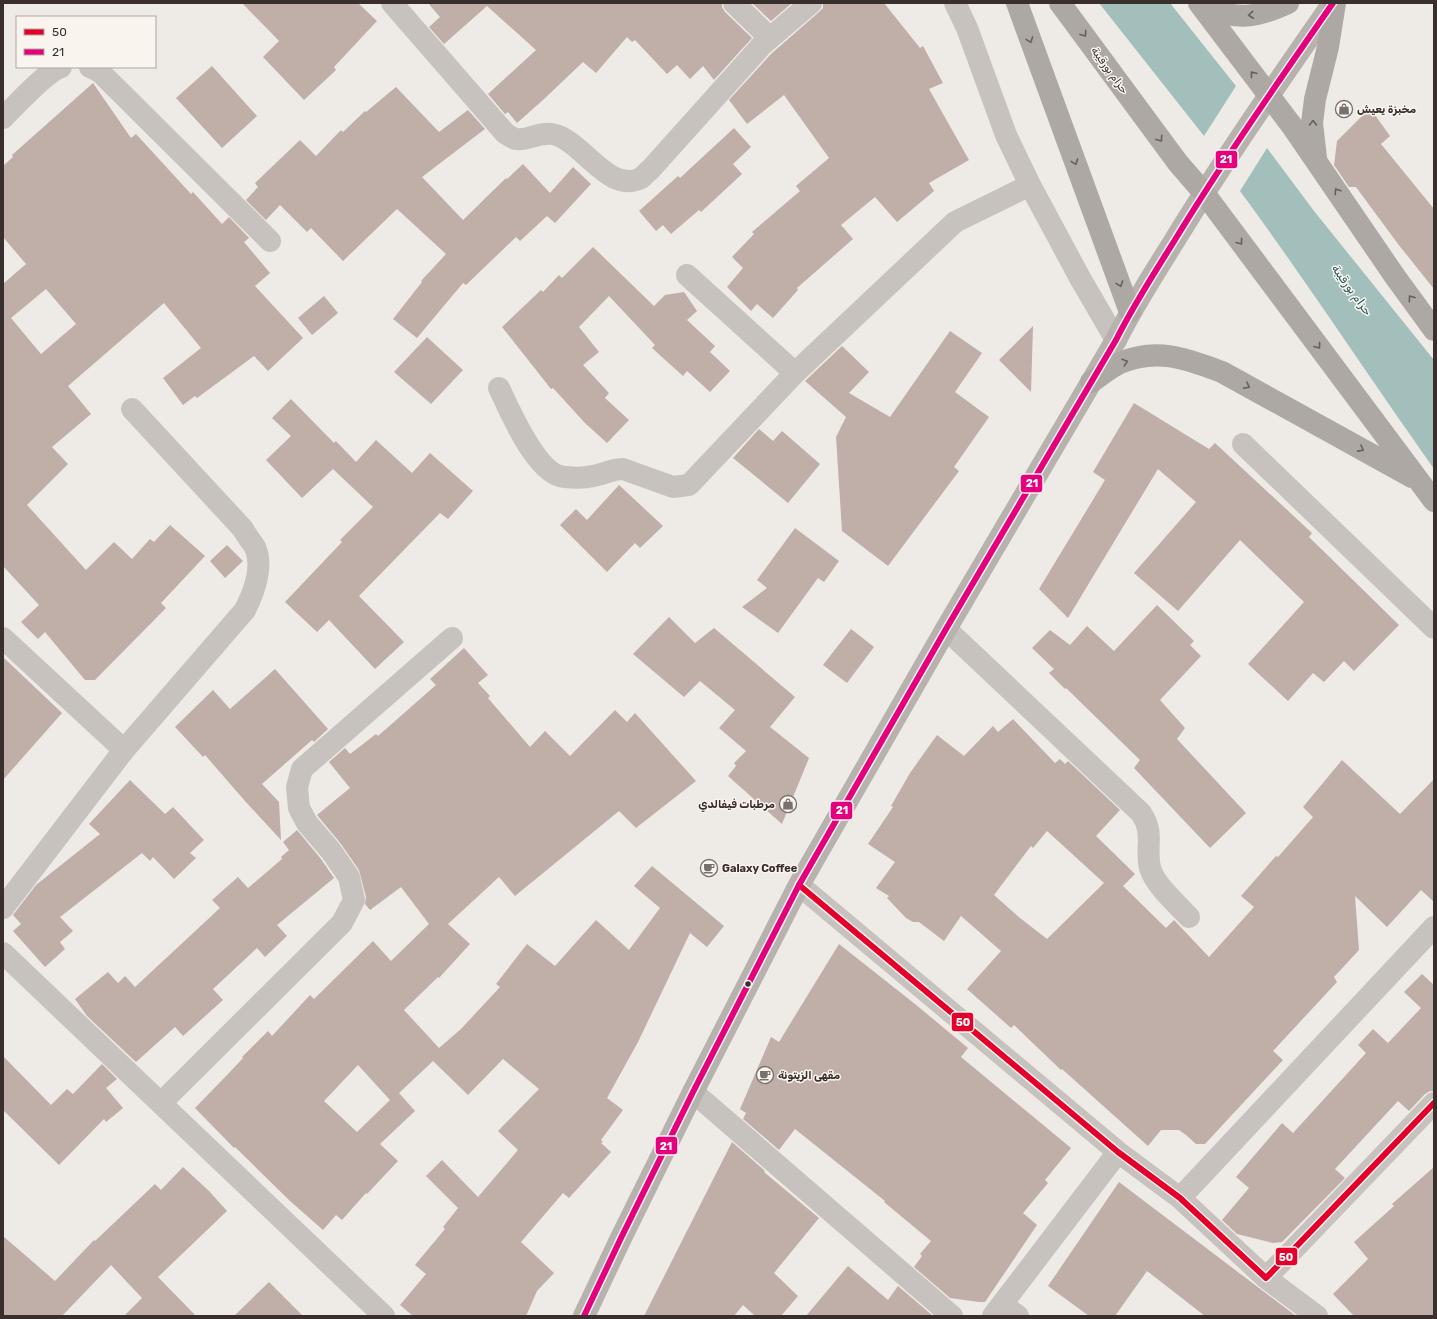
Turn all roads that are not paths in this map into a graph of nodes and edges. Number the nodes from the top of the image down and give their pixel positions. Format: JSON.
{"nodes":[{"id":1,"x":392,"y":3,"type":"edge"},
{"id":2,"x":734,"y":3,"type":"edge"},
{"id":3,"x":811,"y":3,"type":"edge"},
{"id":4,"x":956,"y":3,"type":"edge"},
{"id":5,"x":1017,"y":3,"type":"edge"},
{"id":6,"x":1060,"y":3,"type":"edge"},
{"id":7,"x":1288,"y":3,"type":"edge"},
{"id":8,"x":1334,"y":3,"type":"edge"},
{"id":9,"x":1201,"y":6,"type":"edge"},
{"id":10,"x":770,"y":38,"type":"junction"},
{"id":11,"x":58,"y":68,"type":"edge"},
{"id":12,"x":92,"y":68,"type":"edge"},
{"id":13,"x":1269,"y":94,"type":"junction"},
{"id":14,"x":3,"y":118,"type":"edge"},
{"id":15,"x":1316,"y":161,"type":"junction"},
{"id":16,"x":1030,"y":185,"type":"junction"},
{"id":17,"x":1204,"y":193,"type":"junction"},
{"id":18,"x":270,"y":241,"type":"dead end"},
{"id":19,"x":688,"y":275,"type":"dead end"},
{"id":20,"x":1130,"y":312,"type":"junction"},
{"id":21,"x":1434,"y":330,"type":"edge"},
{"id":22,"x":1116,"y":340,"type":"junction"},
{"id":23,"x":796,"y":373,"type":"junction"},
{"id":24,"x":1091,"y":382,"type":"junction"},
{"id":25,"x":498,"y":388,"type":"dead end"},
{"id":26,"x":132,"y":409,"type":"dead end"},
{"id":27,"x":1243,"y":444,"type":"dead end"},
{"id":28,"x":1419,"y":481,"type":"junction"},
{"id":29,"x":1434,"y":501,"type":"edge"},
{"id":30,"x":1434,"y":628,"type":"edge"},
{"id":31,"x":946,"y":629,"type":"junction"},
{"id":32,"x":3,"y":638,"type":"edge"},
{"id":33,"x":452,"y":638,"type":"dead end"},
{"id":34,"x":124,"y":750,"type":"junction"},
{"id":35,"x":799,"y":885,"type":"junction"},
{"id":36,"x":3,"y":908,"type":"edge"},
{"id":37,"x":1189,"y":917,"type":"dead end"},
{"id":38,"x":1434,"y":927,"type":"edge"},
{"id":39,"x":3,"y":954,"type":"edge"},
{"id":40,"x":693,"y":1092,"type":"junction"},
{"id":41,"x":161,"y":1103,"type":"junction"},
{"id":42,"x":1434,"y":1103,"type":"edge"},
{"id":43,"x":1118,"y":1152,"type":"junction"},
{"id":44,"x":1180,"y":1198,"type":"junction"},
{"id":45,"x":1266,"y":1278,"type":"junction"},
{"id":46,"x":1004,"y":1312,"type":"edge"},
{"id":47,"x":384,"y":1316,"type":"edge"},
{"id":48,"x":584,"y":1316,"type":"edge"},
{"id":49,"x":952,"y":1316,"type":"edge"},
{"id":50,"x":1317,"y":1316,"type":"edge"}],
"edges":[{"from":1,"to":10,"type":"street"},
{"from":2,"to":10,"type":"street"},
{"from":3,"to":10,"type":"street"},
{"from":4,"to":16,"type":"street"},
{"from":5,"to":20,"type":"highway","one_way":true},
{"from":6,"to":17,"type":"highway","name":"حزام بورقيبة","one_way":true},
{"from":7,"to":9,"type":"highway","one_way":true},
{"from":8,"to":13,"type":"main road"},
{"from":15,"to":8,"type":"highway","one_way":true},
{"from":13,"to":9,"type":"highway","one_way":true},
{"from":11,"to":14,"type":"street"},
{"from":12,"to":18,"type":"street"},
{"from":13,"to":15,"type":"highway"},
{"from":13,"to":17,"type":"main road"},
{"from":21,"to":15,"type":"highway","one_way":true},
{"from":16,"to":22,"type":"street"},
{"from":16,"to":23,"type":"street"},
{"from":17,"to":20,"type":"main road"},
{"from":17,"to":28,"type":"highway","name":"حزام بورقيبة","one_way":true},
{"from":19,"to":23,"type":"street"},
{"from":20,"to":22,"type":"main road"},
{"from":22,"to":24,"type":"main road"},
{"from":23,"to":25,"type":"street"},
{"from":24,"to":28,"type":"highway","one_way":true},
{"from":24,"to":31,"type":"main road"},
{"from":26,"to":34,"type":"street"},
{"from":27,"to":30,"type":"street"},
{"from":28,"to":29,"type":"highway","name":"حزام بورقيبة"},
{"from":31,"to":35,"type":"main road"},
{"from":31,"to":37,"type":"street"},
{"from":32,"to":34,"type":"street"},
{"from":33,"to":41,"type":"street"},
{"from":34,"to":36,"type":"street"},
{"from":35,"to":40,"type":"main road"},
{"from":35,"to":43,"type":"street"},
{"from":38,"to":44,"type":"street"},
{"from":39,"to":41,"type":"street"},
{"from":40,"to":48,"type":"main road"},
{"from":40,"to":49,"type":"street"},
{"from":41,"to":47,"type":"street"},
{"from":42,"to":45,"type":"street"},
{"from":43,"to":44,"type":"street"},
{"from":43,"to":46,"type":"street"},
{"from":44,"to":45,"type":"street"},
{"from":45,"to":50,"type":"street"}]}
